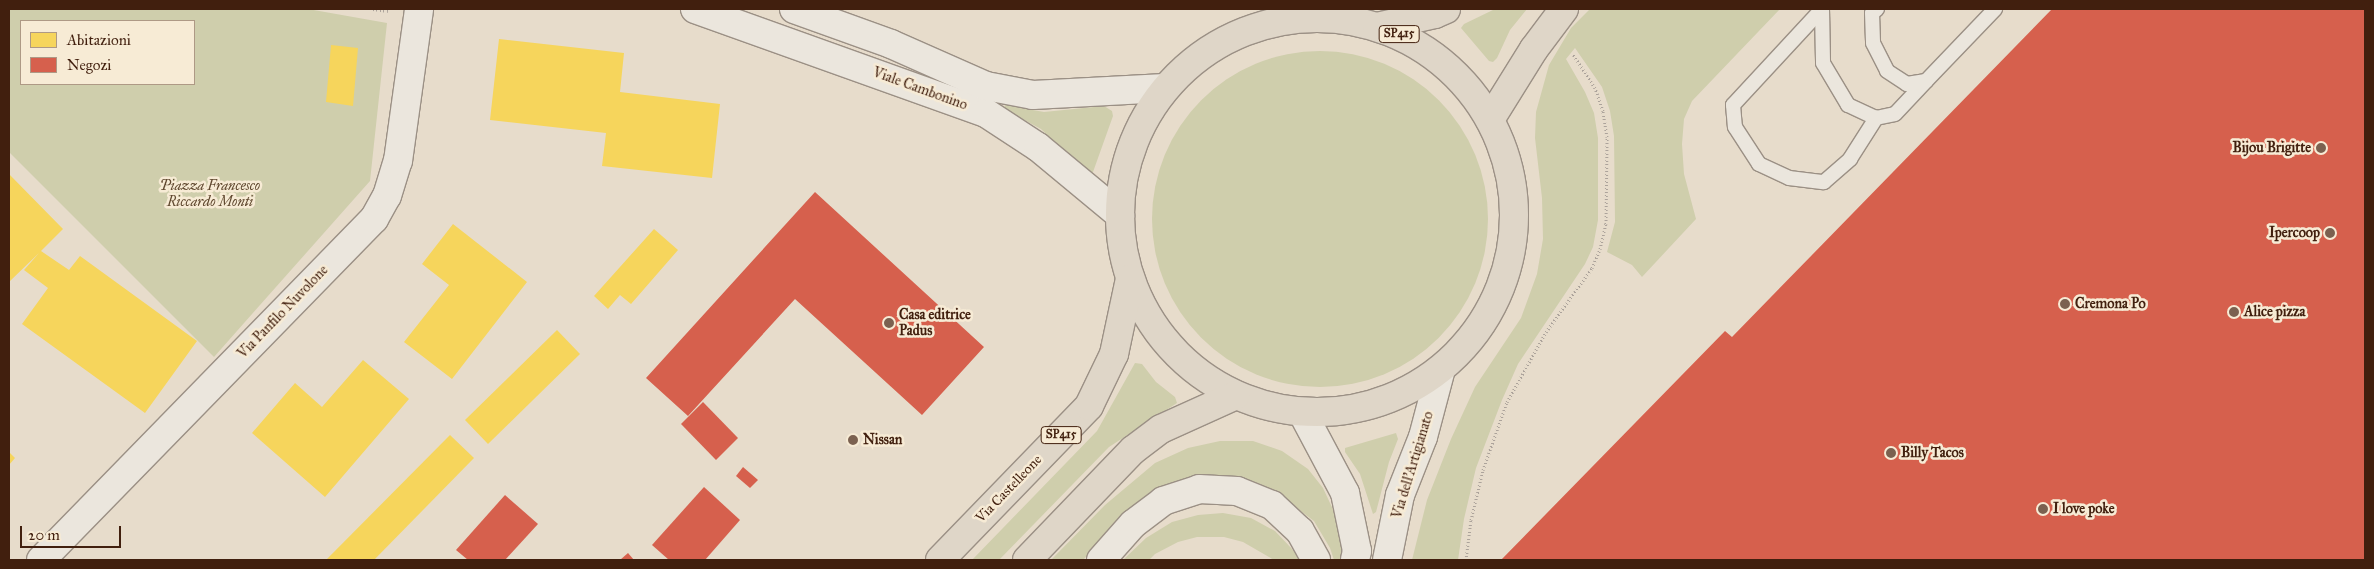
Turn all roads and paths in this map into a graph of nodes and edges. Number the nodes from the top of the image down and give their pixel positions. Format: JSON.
{"nodes":[{"id":1,"x":419,"y":9,"type":"edge"},
{"id":2,"x":695,"y":9,"type":"edge"},
{"id":3,"x":794,"y":9,"type":"edge"},
{"id":4,"x":1446,"y":9,"type":"edge"},
{"id":5,"x":1564,"y":9,"type":"edge"},
{"id":6,"x":1822,"y":9,"type":"edge"},
{"id":7,"x":1876,"y":9,"type":"edge"},
{"id":8,"x":1994,"y":9,"type":"edge"},
{"id":9,"x":1377,"y":27,"type":"junction"},
{"id":10,"x":1573,"y":54,"type":"dead end"},
{"id":11,"x":1926,"y":80,"type":"junction"},
{"id":12,"x":1165,"y":88,"type":"junction"},
{"id":13,"x":1490,"y":118,"type":"junction"},
{"id":14,"x":1876,"y":118,"type":"junction"},
{"id":15,"x":1120,"y":215,"type":"junction"},
{"id":16,"x":1130,"y":279,"type":"junction"},
{"id":17,"x":1441,"y":369,"type":"junction"},
{"id":18,"x":1236,"y":395,"type":"junction"},
{"id":19,"x":1302,"y":412,"type":"junction"},
{"id":20,"x":41,"y":560,"type":"edge"},
{"id":21,"x":940,"y":560,"type":"edge"},
{"id":22,"x":1027,"y":560,"type":"edge"},
{"id":23,"x":1101,"y":560,"type":"edge"},
{"id":24,"x":1316,"y":560,"type":"edge"},
{"id":25,"x":1355,"y":560,"type":"edge"},
{"id":26,"x":1387,"y":560,"type":"edge"},
{"id":27,"x":1466,"y":560,"type":"edge"}],
"edges":[{"from":1,"to":20,"type":"street","name":"Via Panfilo Nuvolone"},
{"from":2,"to":15,"type":"street","name":"Viale Cambonino"},
{"from":3,"to":12,"type":"street","name":"Viale Cambonino"},
{"from":4,"to":9,"type":"main road","number":"SP415"},
{"from":5,"to":13,"type":"main road"},
{"from":6,"to":14,"type":"lane"},
{"from":6,"to":14,"type":"lane"},
{"from":7,"to":11,"type":"lane"},
{"from":8,"to":11,"type":"lane"},
{"from":9,"to":12,"type":"main road","number":"SP415"},
{"from":9,"to":13,"type":"main road","number":"SP415"},
{"from":10,"to":27,"type":"path"},
{"from":11,"to":14,"type":"lane"},
{"from":12,"to":15,"type":"main road","number":"SP415"},
{"from":13,"to":17,"type":"main road","number":"SP415"},
{"from":15,"to":16,"type":"main road","number":"SP415"},
{"from":16,"to":18,"type":"main road","number":"SP415"},
{"from":16,"to":21,"type":"main road","name":"Via Castelleone","number":"SP415"},
{"from":17,"to":19,"type":"main road","number":"SP415"},
{"from":17,"to":26,"type":"street","name":"Via dell'Artigianato"},
{"from":18,"to":19,"type":"main road","number":"SP415"},
{"from":18,"to":22,"type":"main road"},
{"from":19,"to":25,"type":"street"},
{"from":23,"to":24,"type":"street"}]}
